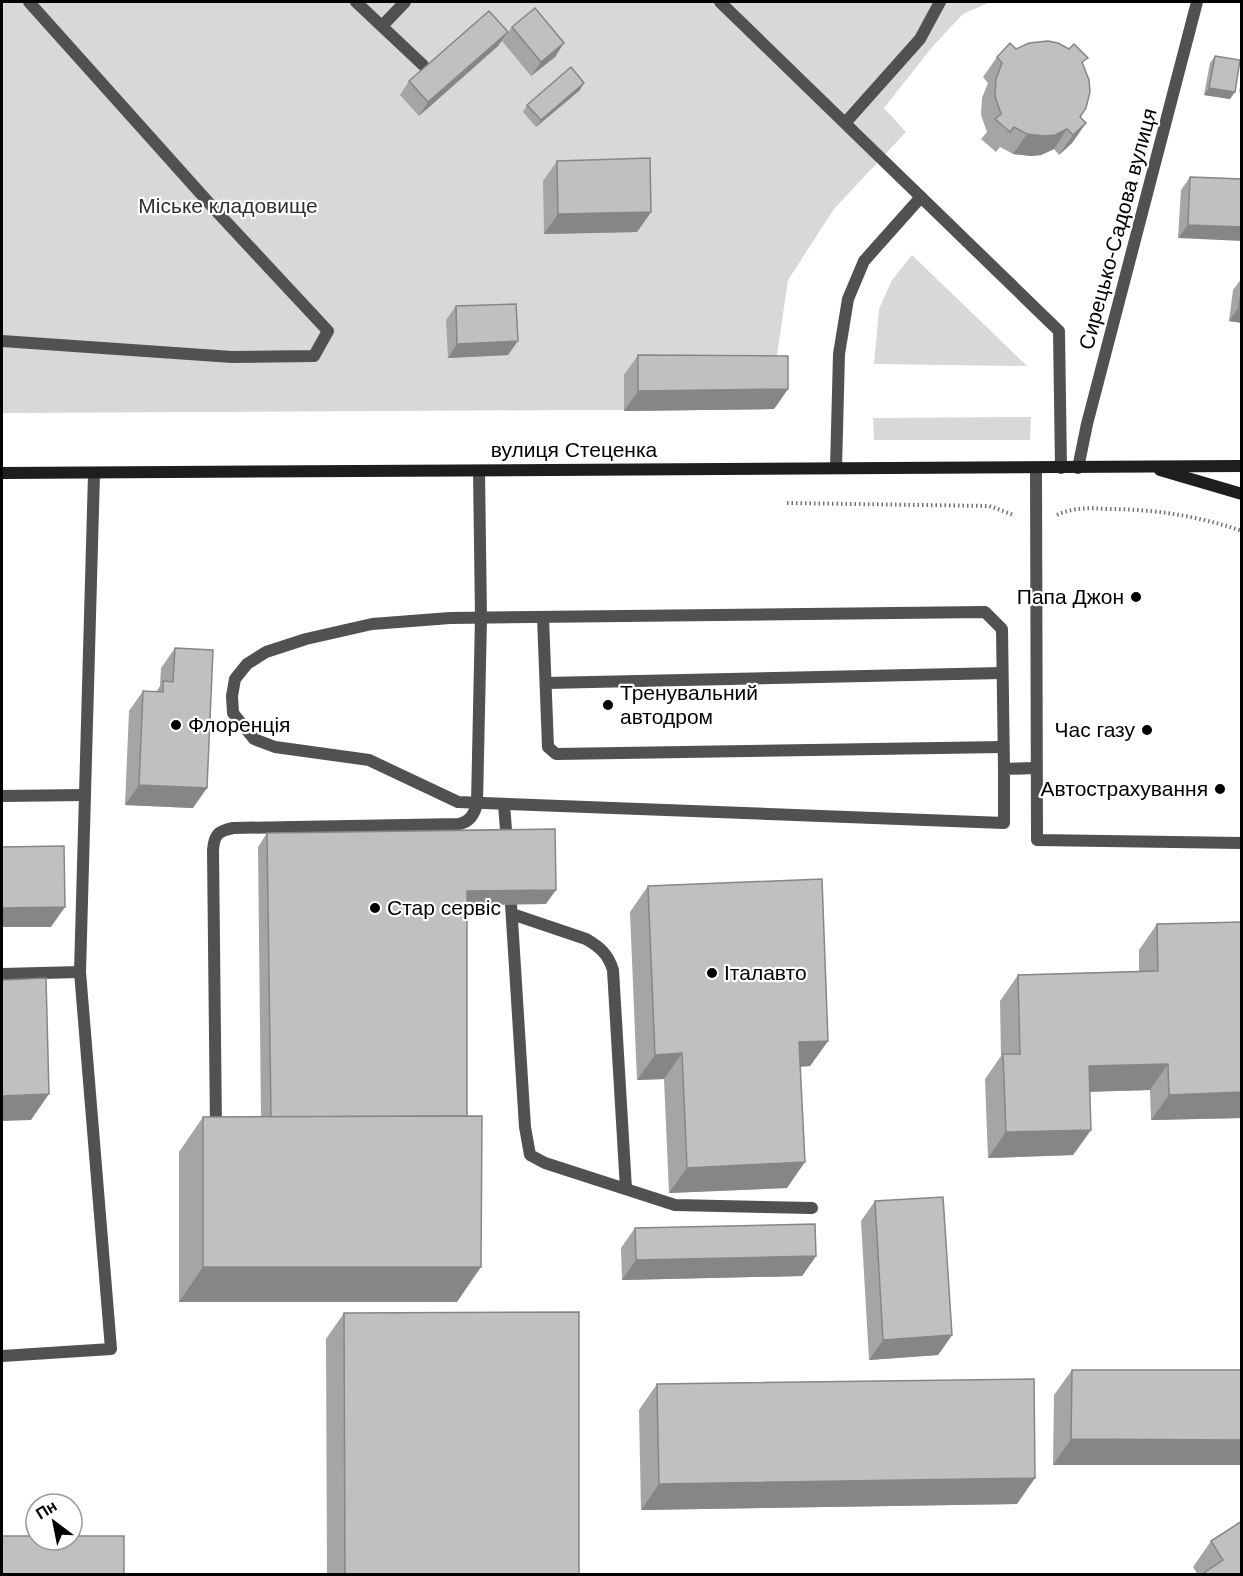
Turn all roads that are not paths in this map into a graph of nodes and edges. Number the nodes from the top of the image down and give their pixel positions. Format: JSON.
{"nodes":[{"id":1,"x":29,"y":2,"type":"edge"},
{"id":2,"x":356,"y":2,"type":"edge"},
{"id":3,"x":405,"y":2,"type":"edge"},
{"id":4,"x":720,"y":2,"type":"edge"},
{"id":5,"x":940,"y":2,"type":"edge"},
{"id":6,"x":1197,"y":2,"type":"edge"},
{"id":7,"x":382,"y":26,"type":"junction"},
{"id":8,"x":423,"y":65,"type":"edge"},
{"id":9,"x":846,"y":122,"type":"junction"},
{"id":10,"x":921,"y":196,"type":"junction"},
{"id":11,"x":2,"y":341,"type":"edge"},
{"id":12,"x":1147,"y":466,"type":"junction"},
{"id":13,"x":1242,"y":466,"type":"edge"},
{"id":14,"x":836,"y":468,"type":"junction"},
{"id":15,"x":1036,"y":468,"type":"junction"},
{"id":16,"x":1061,"y":468,"type":"junction"},
{"id":17,"x":1078,"y":468,"type":"junction"},
{"id":18,"x":479,"y":471,"type":"junction"},
{"id":19,"x":2,"y":473,"type":"edge"},
{"id":20,"x":94,"y":474,"type":"junction"},
{"id":21,"x":1242,"y":494,"type":"edge"},
{"id":22,"x":543,"y":617,"type":"junction"},
{"id":23,"x":481,"y":618,"type":"junction"},
{"id":24,"x":1002,"y":673,"type":"junction"},
{"id":25,"x":546,"y":682,"type":"junction"},
{"id":26,"x":1004,"y":747,"type":"junction"},
{"id":27,"x":1036,"y":768,"type":"junction"},
{"id":28,"x":1004,"y":769,"type":"junction"},
{"id":29,"x":85,"y":795,"type":"junction"},
{"id":30,"x":2,"y":796,"type":"edge"},
{"id":31,"x":477,"y":803,"type":"junction"},
{"id":32,"x":504,"y":804,"type":"junction"},
{"id":33,"x":507,"y":843,"type":"edge"},
{"id":34,"x":1242,"y":843,"type":"edge"},
{"id":35,"x":80,"y":972,"type":"junction"},
{"id":36,"x":2,"y":974,"type":"edge"},
{"id":37,"x":216,"y":1130,"type":"edge"},
{"id":38,"x":626,"y":1189,"type":"junction"},
{"id":39,"x":812,"y":1208,"type":"dead end"},
{"id":40,"x":2,"y":1356,"type":"edge"}],
"edges":[{"from":1,"to":11,"type":"street"},
{"from":2,"to":7,"type":"street"},
{"from":3,"to":7,"type":"street"},
{"from":4,"to":9,"type":"street"},
{"from":5,"to":9,"type":"street"},
{"from":6,"to":17,"type":"street","name":"Сирецько-Садова вулиця"},
{"from":7,"to":8,"type":"street"},
{"from":9,"to":10,"type":"street"},
{"from":10,"to":14,"type":"street"},
{"from":10,"to":16,"type":"street"},
{"from":12,"to":13,"type":"main road","name":"вулиця Стеценка"},
{"from":12,"to":17,"type":"main road","name":"вулиця Стеценка"},
{"from":12,"to":21,"type":"main road","name":"вулиця Стеценка"},
{"from":14,"to":15,"type":"main road","name":"вулиця Стеценка"},
{"from":14,"to":18,"type":"main road","name":"вулиця Стеценка"},
{"from":15,"to":16,"type":"main road","name":"вулиця Стеценка"},
{"from":15,"to":27,"type":"street"},
{"from":16,"to":17,"type":"main road","name":"вулиця Стеценка"},
{"from":18,"to":20,"type":"main road","name":"вулиця Стеценка"},
{"from":18,"to":23,"type":"street"},
{"from":19,"to":20,"type":"main road","name":"вулиця Стеценка"},
{"from":20,"to":29,"type":"street"},
{"from":22,"to":23,"type":"street"},
{"from":22,"to":24,"type":"street"},
{"from":22,"to":25,"type":"street"},
{"from":23,"to":31,"type":"street"},
{"from":23,"to":31,"type":"street"},
{"from":24,"to":25,"type":"street"},
{"from":24,"to":26,"type":"street"},
{"from":25,"to":26,"type":"street"},
{"from":26,"to":28,"type":"street"},
{"from":27,"to":28,"type":"street"},
{"from":27,"to":34,"type":"street"},
{"from":28,"to":32,"type":"street"},
{"from":29,"to":30,"type":"street"},
{"from":29,"to":35,"type":"street"},
{"from":31,"to":32,"type":"street"},
{"from":31,"to":37,"type":"street"},
{"from":32,"to":33,"type":"street"},
{"from":35,"to":36,"type":"street"},
{"from":35,"to":40,"type":"street"},
{"from":38,"to":38,"type":"street"},
{"from":38,"to":39,"type":"street"}]}
